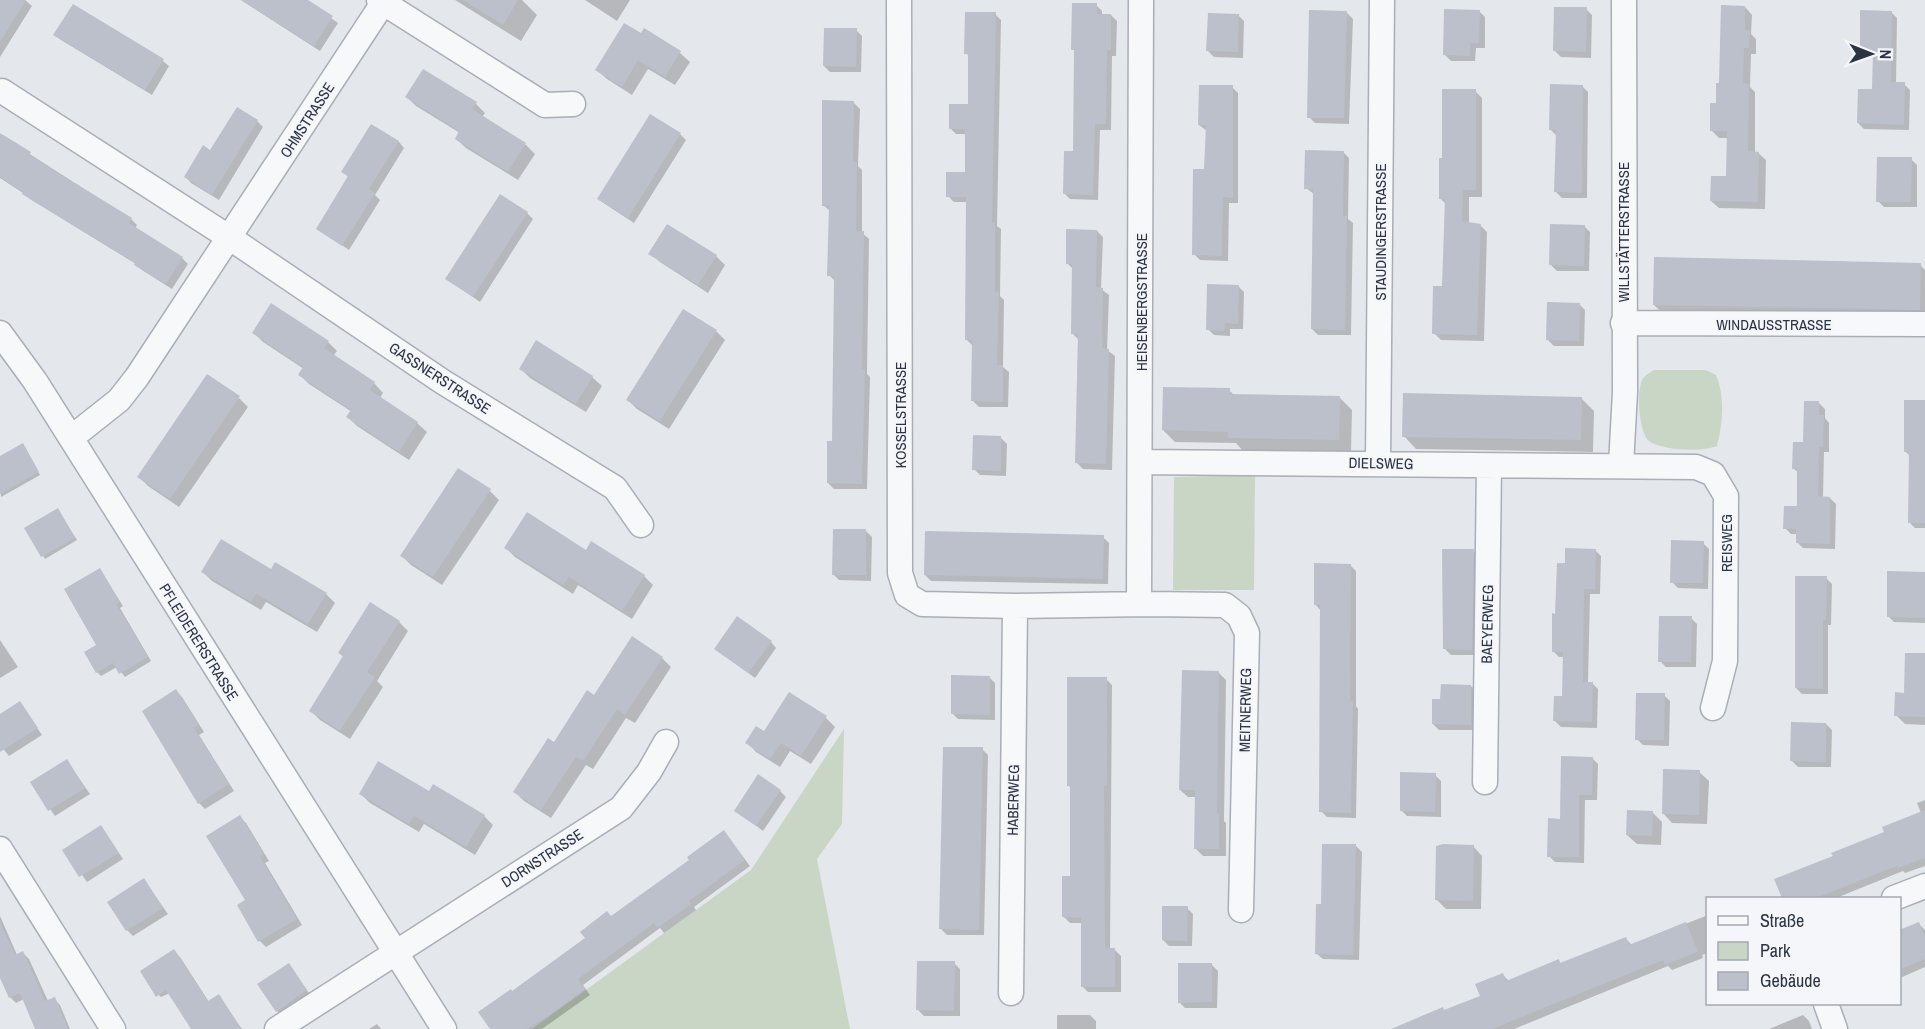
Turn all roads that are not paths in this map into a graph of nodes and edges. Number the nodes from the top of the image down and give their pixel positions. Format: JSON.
{"nodes":[{"id":1,"x":899,"y":0,"type":"edge"},
{"id":2,"x":1142,"y":0,"type":"edge"},
{"id":3,"x":1382,"y":0,"type":"edge"},
{"id":4,"x":1624,"y":0,"type":"edge"},
{"id":5,"x":382,"y":1,"type":"edge"},
{"id":6,"x":2,"y":91,"type":"dead end"},
{"id":7,"x":573,"y":104,"type":"dead end"},
{"id":8,"x":230,"y":238,"type":"junction"},
{"id":9,"x":1623,"y":324,"type":"junction"},
{"id":10,"x":1925,"y":324,"type":"edge"},
{"id":11,"x":0,"y":333,"type":"edge"},
{"id":12,"x":71,"y":438,"type":"junction"},
{"id":13,"x":1141,"y":462,"type":"junction"},
{"id":14,"x":1378,"y":463,"type":"junction"},
{"id":15,"x":1622,"y":465,"type":"junction"},
{"id":16,"x":1489,"y":466,"type":"junction"},
{"id":17,"x":641,"y":525,"type":"dead end"},
{"id":18,"x":1139,"y":604,"type":"junction"},
{"id":19,"x":1015,"y":606,"type":"junction"},
{"id":20,"x":1713,"y":708,"type":"dead end"},
{"id":21,"x":666,"y":742,"type":"dead end"},
{"id":22,"x":1485,"y":782,"type":"dead end"},
{"id":23,"x":0,"y":849,"type":"edge"},
{"id":24,"x":1925,"y":886,"type":"edge"},
{"id":25,"x":1897,"y":897,"type":"edge"},
{"id":26,"x":1241,"y":910,"type":"dead end"},
{"id":27,"x":395,"y":952,"type":"junction"},
{"id":28,"x":1011,"y":993,"type":"dead end"},
{"id":29,"x":1826,"y":1005,"type":"edge"},
{"id":30,"x":113,"y":1029,"type":"edge"},
{"id":31,"x":278,"y":1029,"type":"edge"},
{"id":32,"x":444,"y":1029,"type":"edge"},
{"id":33,"x":1835,"y":1029,"type":"edge"}],
"edges":[{"from":1,"to":19,"type":"street","name":"KOSSELSTRASSE"},
{"from":2,"to":13,"type":"street","name":"HEISENBERGSTRASSE"},
{"from":3,"to":14,"type":"street","name":"STAUDINGERSTRASSE"},
{"from":4,"to":9,"type":"street","name":"WILLSTÄTTERSTRASSE"},
{"from":5,"to":7,"type":"street","name":"OHMSTRASSE"},
{"from":5,"to":8,"type":"street","name":"OHMSTRASSE"},
{"from":6,"to":8,"type":"street"},
{"from":8,"to":12,"type":"street","name":"OHMSTRASSE"},
{"from":8,"to":17,"type":"street","name":"GASSNERSTRASSE"},
{"from":9,"to":10,"type":"street","name":"WINDAUSSTRASSE"},
{"from":9,"to":15,"type":"street","name":"WILLSTÄTTERSTRASSE"},
{"from":11,"to":12,"type":"street","name":"PFLEIDERERSTRASSE"},
{"from":12,"to":27,"type":"street","name":"PFLEIDERERSTRASSE"},
{"from":13,"to":14,"type":"street","name":"DIELSWEG"},
{"from":13,"to":18,"type":"street","name":"HEISENBERGSTRASSE"},
{"from":14,"to":16,"type":"street","name":"DIELSWEG"},
{"from":15,"to":16,"type":"street","name":"DIELSWEG"},
{"from":15,"to":20,"type":"street","name":"REISWEG"},
{"from":16,"to":22,"type":"street","name":"BAEYERWEG"},
{"from":18,"to":19,"type":"street","name":"KOSSELSTRASSE"},
{"from":18,"to":26,"type":"street","name":"MEITNERWEG"},
{"from":19,"to":28,"type":"street","name":"HABERWEG"},
{"from":21,"to":27,"type":"street","name":"DORNSTRASSE"},
{"from":23,"to":30,"type":"street"},
{"from":24,"to":25,"type":"street"},
{"from":27,"to":31,"type":"street","name":"DORNSTRASSE"},
{"from":27,"to":32,"type":"street","name":"PFLEIDERERSTRASSE"},
{"from":29,"to":33,"type":"street"}]}
